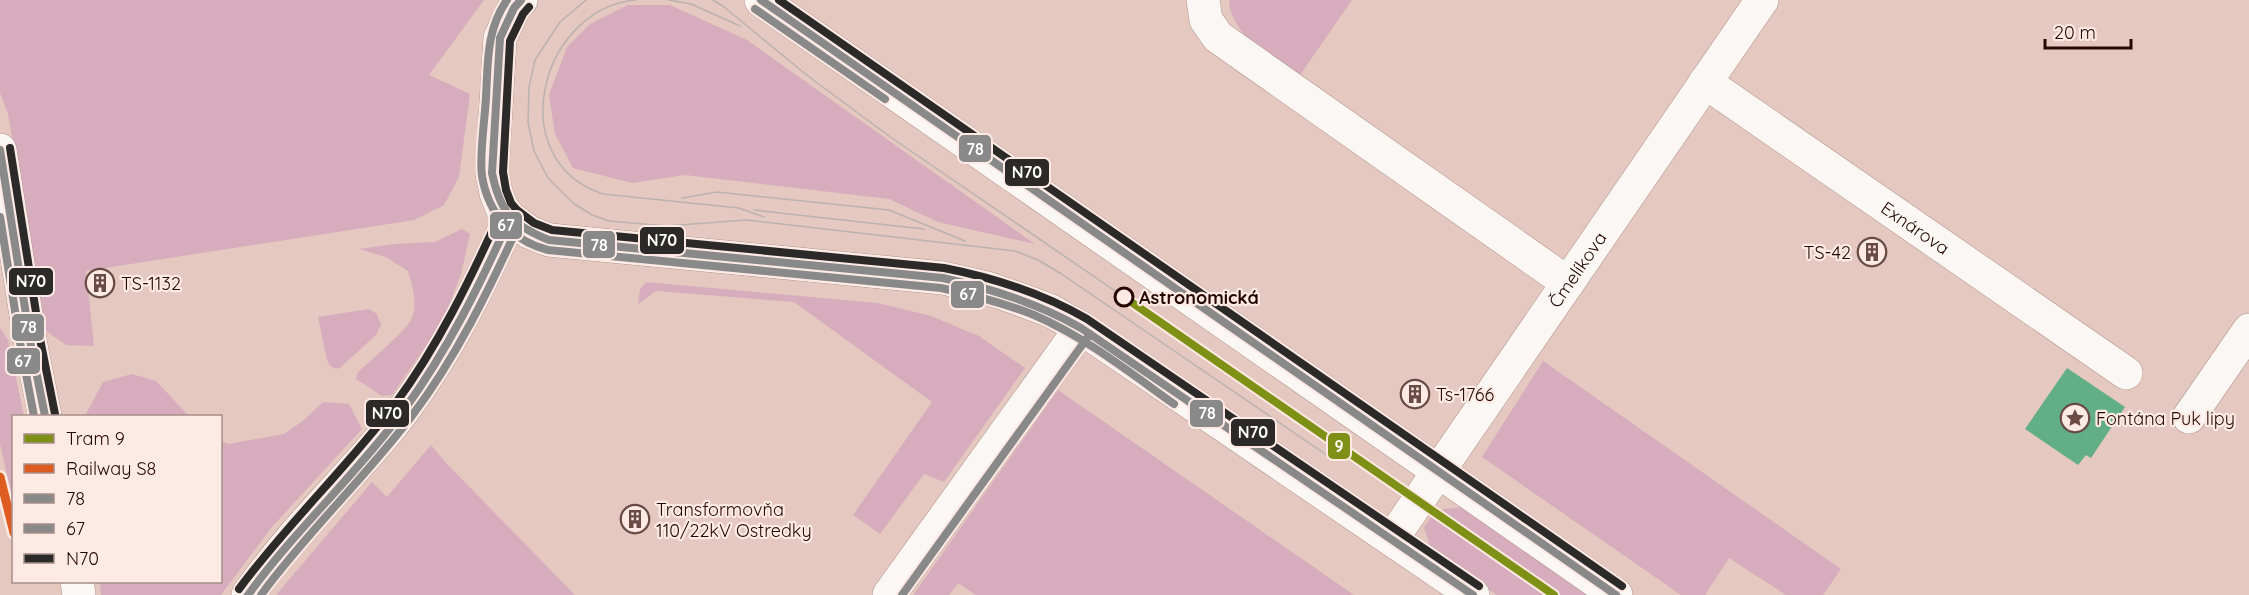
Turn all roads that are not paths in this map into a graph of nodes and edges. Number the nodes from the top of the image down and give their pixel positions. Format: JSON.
{"nodes":[{"id":1,"x":521,"y":0,"type":"edge"},
{"id":2,"x":760,"y":0,"type":"edge"},
{"id":3,"x":1203,"y":0,"type":"edge"},
{"id":4,"x":1762,"y":0,"type":"edge"},
{"id":5,"x":1705,"y":82,"type":"junction"},
{"id":6,"x":0,"y":150,"type":"edge"},
{"id":7,"x":510,"y":218,"type":"junction"},
{"id":8,"x":1568,"y":283,"type":"junction"},
{"id":9,"x":1081,"y":328,"type":"junction"},
{"id":10,"x":2249,"y":330,"type":"edge"},
{"id":11,"x":2126,"y":373,"type":"dead end"},
{"id":12,"x":45,"y":415,"type":"edge"},
{"id":13,"x":2190,"y":417,"type":"dead end"},
{"id":14,"x":1438,"y":472,"type":"junction"},
{"id":15,"x":1392,"y":539,"type":"junction"},
{"id":16,"x":248,"y":595,"type":"edge"},
{"id":17,"x":889,"y":595,"type":"edge"},
{"id":18,"x":1473,"y":595,"type":"edge"},
{"id":19,"x":1616,"y":595,"type":"edge"}],
"edges":[{"from":1,"to":7,"type":"street"},
{"from":2,"to":14,"type":"street"},
{"from":3,"to":8,"type":"street"},
{"from":4,"to":5,"type":"street","name":"Čmelíkova"},
{"from":5,"to":8,"type":"street","name":"Čmelíkova"},
{"from":5,"to":11,"type":"street","name":"Exnárova"},
{"from":6,"to":12,"type":"street"},
{"from":7,"to":9,"type":"street"},
{"from":7,"to":16,"type":"street"},
{"from":8,"to":14,"type":"street","name":"Čmelíkova"},
{"from":9,"to":15,"type":"street"},
{"from":9,"to":17,"type":"street"},
{"from":10,"to":13,"type":"street"},
{"from":14,"to":15,"type":"street","name":"Čmelíkova"},
{"from":14,"to":19,"type":"street"},
{"from":15,"to":18,"type":"street"}]}
